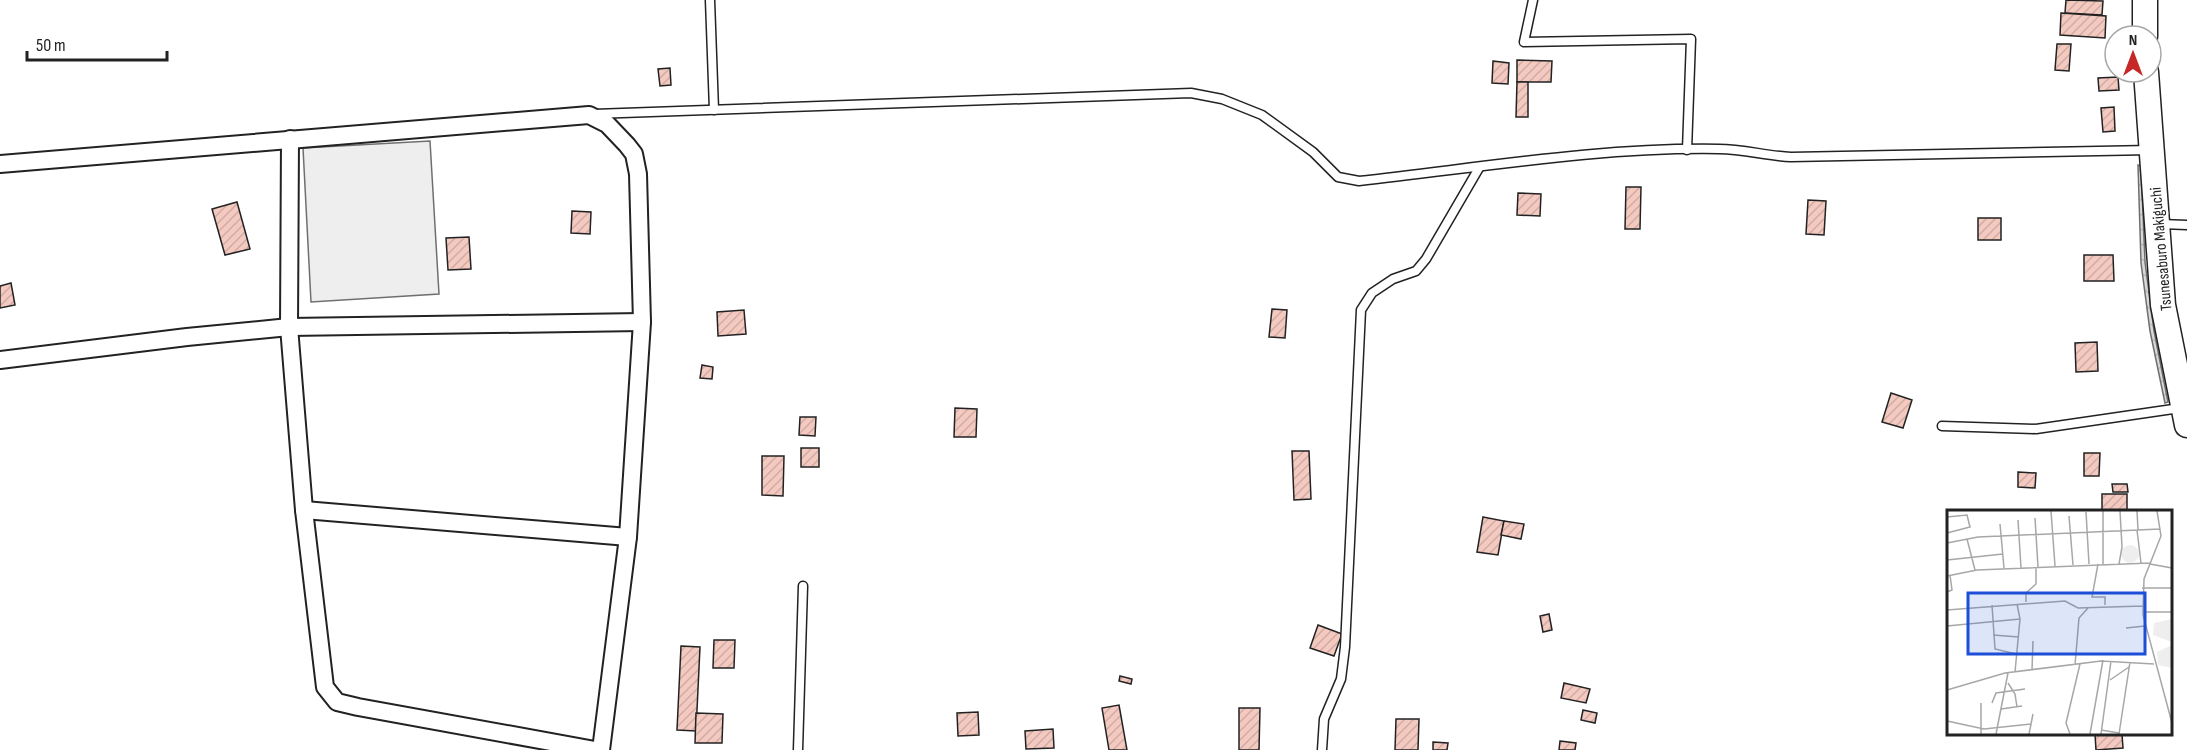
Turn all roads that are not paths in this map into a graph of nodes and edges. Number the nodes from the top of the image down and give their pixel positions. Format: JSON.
{"nodes":[{"id":1,"x":710,"y":0,"type":"edge"},
{"id":2,"x":1533,"y":0,"type":"edge"},
{"id":3,"x":2145,"y":0,"type":"edge"},
{"id":4,"x":2145,"y":24,"type":"edge"},
{"id":5,"x":2147,"y":84,"type":"edge"},
{"id":6,"x":714,"y":110,"type":"junction"},
{"id":7,"x":589,"y":115,"type":"junction"},
{"id":8,"x":290,"y":140,"type":"junction"},
{"id":9,"x":1687,"y":150,"type":"junction"},
{"id":10,"x":2152,"y":150,"type":"junction"},
{"id":11,"x":0,"y":164,"type":"edge"},
{"id":12,"x":1479,"y":168,"type":"junction"},
{"id":13,"x":2157,"y":224,"type":"junction"},
{"id":14,"x":2187,"y":225,"type":"edge"},
{"id":15,"x":642,"y":321,"type":"junction"},
{"id":16,"x":289,"y":327,"type":"junction"},
{"id":17,"x":0,"y":360,"type":"edge"},
{"id":18,"x":2185,"y":417,"type":"edge"},
{"id":19,"x":1942,"y":426,"type":"dead end"},
{"id":20,"x":304,"y":510,"type":"junction"},
{"id":21,"x":628,"y":537,"type":"junction"},
{"id":22,"x":803,"y":586,"type":"dead end"},
{"id":23,"x":595,"y":750,"type":"edge"},
{"id":24,"x":601,"y":750,"type":"edge"},
{"id":25,"x":798,"y":750,"type":"edge"},
{"id":26,"x":1322,"y":750,"type":"edge"}],
"edges":[{"from":1,"to":6,"type":"lane"},
{"from":2,"to":9,"type":"lane"},
{"from":3,"to":4,"type":"street"},
{"from":5,"to":10,"type":"street","name":"Tsunesaburo Makiguchi"},
{"from":6,"to":7,"type":"lane"},
{"from":6,"to":12,"type":"lane"},
{"from":7,"to":8,"type":"street"},
{"from":7,"to":15,"type":"street"},
{"from":8,"to":11,"type":"street"},
{"from":8,"to":16,"type":"street"},
{"from":9,"to":10,"type":"lane"},
{"from":9,"to":12,"type":"lane"},
{"from":10,"to":13,"type":"street","name":"Tsunesaburo Makiguchi"},
{"from":12,"to":26,"type":"lane"},
{"from":13,"to":14,"type":"lane"},
{"from":13,"to":18,"type":"street","name":"Tsunesaburo Makiguchi"},
{"from":15,"to":16,"type":"street"},
{"from":15,"to":21,"type":"street"},
{"from":16,"to":17,"type":"street"},
{"from":16,"to":20,"type":"street"},
{"from":18,"to":19,"type":"lane"},
{"from":20,"to":21,"type":"street"},
{"from":20,"to":23,"type":"street"},
{"from":21,"to":24,"type":"street"},
{"from":22,"to":25,"type":"lane"}]}
